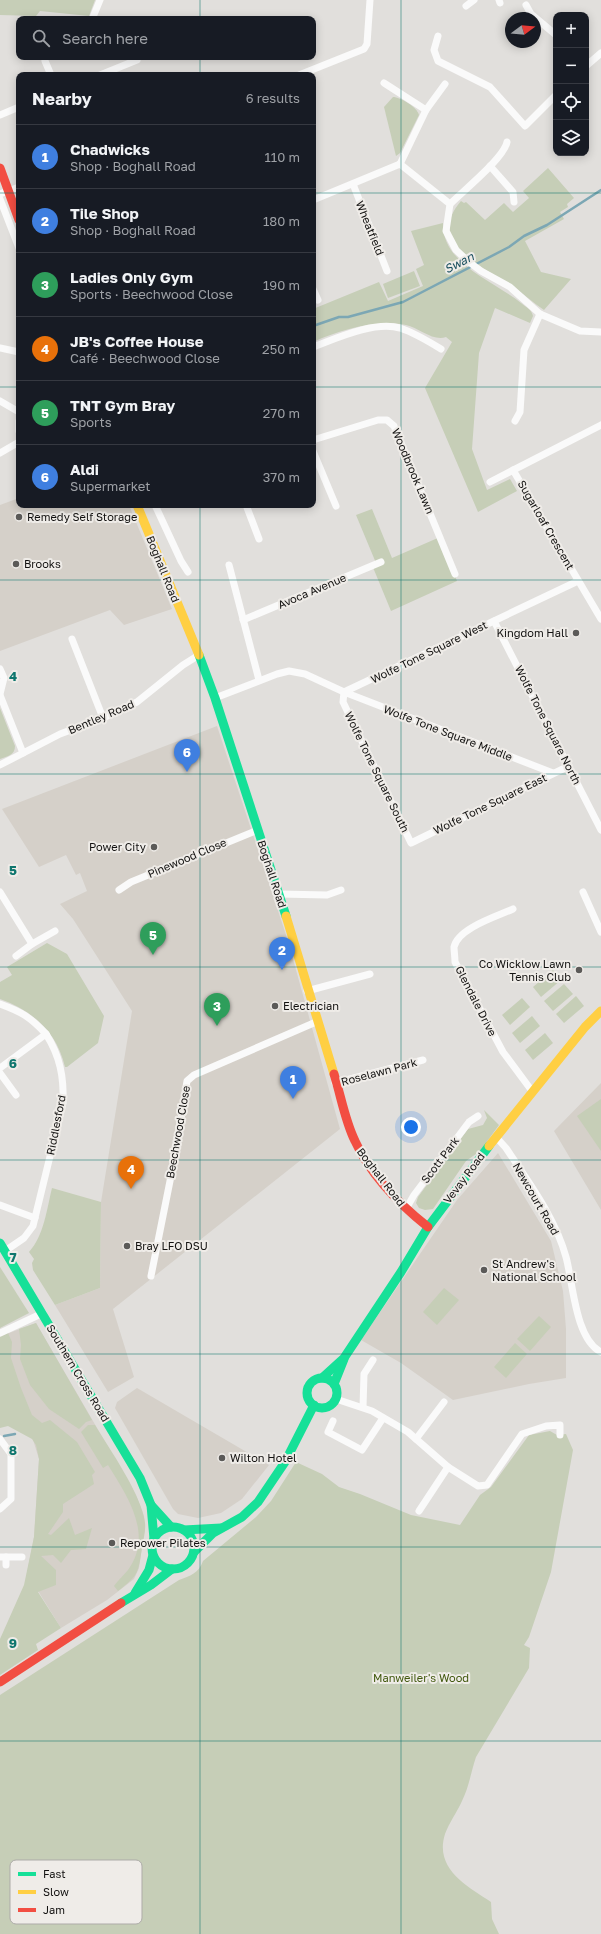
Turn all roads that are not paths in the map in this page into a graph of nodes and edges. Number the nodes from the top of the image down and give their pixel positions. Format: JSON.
{"nodes":[{"id":1,"x":100,"y":0,"type":"edge"},
{"id":2,"x":370,"y":0,"type":"edge"},
{"id":3,"x":474,"y":0,"type":"edge"},
{"id":4,"x":526,"y":5,"type":"dead end"},
{"id":5,"x":466,"y":6,"type":"dead end"},
{"id":6,"x":93,"y":16,"type":"edge"},
{"id":7,"x":553,"y":32,"type":"edge"},
{"id":8,"x":438,"y":36,"type":"dead end"},
{"id":9,"x":601,"y":54,"type":"edge"},
{"id":10,"x":137,"y":60,"type":"dead end"},
{"id":11,"x":44,"y":61,"type":"dead end"},
{"id":12,"x":589,"y":64,"type":"edge"},
{"id":13,"x":49,"y":72,"type":"edge"},
{"id":14,"x":107,"y":72,"type":"edge"},
{"id":15,"x":306,"y":72,"type":"edge"},
{"id":16,"x":384,"y":83,"type":"dead end"},
{"id":17,"x":445,"y":84,"type":"dead end"},
{"id":18,"x":553,"y":98,"type":"edge"},
{"id":19,"x":16,"y":108,"type":"edge"},
{"id":20,"x":426,"y":110,"type":"junction"},
{"id":21,"x":0,"y":115,"type":"edge"},
{"id":22,"x":507,"y":142,"type":"dead end"},
{"id":23,"x":400,"y":164,"type":"junction"},
{"id":24,"x":490,"y":166,"type":"junction"},
{"id":25,"x":0,"y":168,"type":"edge"},
{"id":26,"x":353,"y":184,"type":"junction"},
{"id":27,"x":16,"y":188,"type":"edge"},
{"id":28,"x":4,"y":193,"type":"edge"},
{"id":29,"x":0,"y":199,"type":"edge"},
{"id":30,"x":316,"y":199,"type":"edge"},
{"id":31,"x":514,"y":202,"type":"dead end"},
{"id":32,"x":450,"y":204,"type":"junction"},
{"id":33,"x":16,"y":215,"type":"edge"},
{"id":34,"x":16,"y":240,"type":"edge"},
{"id":35,"x":387,"y":271,"type":"dead end"},
{"id":36,"x":316,"y":296,"type":"edge"},
{"id":37,"x":318,"y":300,"type":"dead end"},
{"id":38,"x":540,"y":314,"type":"junction"},
{"id":39,"x":601,"y":332,"type":"edge"},
{"id":40,"x":316,"y":347,"type":"edge"},
{"id":41,"x":0,"y":348,"type":"edge"},
{"id":42,"x":441,"y":349,"type":"dead end"},
{"id":43,"x":16,"y":351,"type":"edge"},
{"id":44,"x":0,"y":401,"type":"edge"},
{"id":45,"x":16,"y":410,"type":"edge"},
{"id":46,"x":515,"y":421,"type":"dead end"},
{"id":47,"x":601,"y":425,"type":"edge"},
{"id":48,"x":316,"y":439,"type":"edge"},
{"id":49,"x":16,"y":444,"type":"edge"},
{"id":50,"x":0,"y":453,"type":"edge"},
{"id":51,"x":316,"y":458,"type":"edge"},
{"id":52,"x":513,"y":470,"type":"junction"},
{"id":53,"x":490,"y":482,"type":"dead end"},
{"id":54,"x":336,"y":506,"type":"dead end"},
{"id":55,"x":140,"y":508,"type":"edge"},
{"id":56,"x":156,"y":508,"type":"edge"},
{"id":57,"x":247,"y":508,"type":"edge"},
{"id":58,"x":259,"y":539,"type":"dead end"},
{"id":59,"x":381,"y":562,"type":"dead end"},
{"id":60,"x":229,"y":565,"type":"dead end"},
{"id":61,"x":188,"y":572,"type":"dead end"},
{"id":62,"x":455,"y":574,"type":"dead end"},
{"id":63,"x":578,"y":581,"type":"junction"},
{"id":64,"x":601,"y":619,"type":"edge"},
{"id":65,"x":243,"y":620,"type":"junction"},
{"id":66,"x":494,"y":621,"type":"junction"},
{"id":67,"x":72,"y":639,"type":"dead end"},
{"id":68,"x":199,"y":655,"type":"junction"},
{"id":69,"x":0,"y":668,"type":"edge"},
{"id":70,"x":259,"y":680,"type":"junction"},
{"id":71,"x":344,"y":692,"type":"junction"},
{"id":72,"x":0,"y":694,"type":"edge"},
{"id":73,"x":215,"y":698,"type":"junction"},
{"id":74,"x":103,"y":718,"type":"junction"},
{"id":75,"x":23,"y":753,"type":"junction"},
{"id":76,"x":0,"y":765,"type":"edge"},
{"id":77,"x":569,"y":766,"type":"junction"},
{"id":78,"x":553,"y":773,"type":"junction"},
{"id":79,"x":258,"y":830,"type":"junction"},
{"id":80,"x":601,"y":830,"type":"edge"},
{"id":81,"x":412,"y":843,"type":"joint"},
{"id":82,"x":119,"y":890,"type":"dead end"},
{"id":83,"x":341,"y":890,"type":"dead end"},
{"id":84,"x":0,"y":892,"type":"edge"},
{"id":85,"x":582,"y":892,"type":"dead end"},
{"id":86,"x":279,"y":894,"type":"junction"},
{"id":87,"x":513,"y":909,"type":"dead end"},
{"id":88,"x":55,"y":931,"type":"dead end"},
{"id":89,"x":601,"y":932,"type":"edge"},
{"id":90,"x":32,"y":944,"type":"junction"},
{"id":91,"x":16,"y":956,"type":"dead end"},
{"id":92,"x":370,"y":974,"type":"dead end"},
{"id":93,"x":308,"y":991,"type":"junction"},
{"id":94,"x":0,"y":1004,"type":"edge"},
{"id":95,"x":601,"y":1011,"type":"edge"},
{"id":96,"x":316,"y":1022,"type":"junction"},
{"id":97,"x":46,"y":1034,"type":"junction"},
{"id":98,"x":423,"y":1060,"type":"dead end"},
{"id":99,"x":0,"y":1068,"type":"edge"},
{"id":100,"x":0,"y":1073,"type":"edge"},
{"id":101,"x":335,"y":1083,"type":"junction"},
{"id":102,"x":532,"y":1091,"type":"junction"},
{"id":103,"x":16,"y":1095,"type":"dead end"},
{"id":104,"x":478,"y":1116,"type":"dead end"},
{"id":105,"x":496,"y":1137,"type":"junction"},
{"id":106,"x":0,"y":1204,"type":"edge"},
{"id":107,"x":406,"y":1209,"type":"junction"},
{"id":108,"x":35,"y":1218,"type":"junction"},
{"id":109,"x":428,"y":1227,"type":"junction"},
{"id":110,"x":2,"y":1247,"type":"edge"},
{"id":111,"x":151,"y":1276,"type":"dead end"},
{"id":112,"x":42,"y":1313,"type":"junction"},
{"id":113,"x":0,"y":1333,"type":"edge"},
{"id":114,"x":601,"y":1352,"type":"edge"},
{"id":115,"x":344,"y":1358,"type":"junction"},
{"id":116,"x":373,"y":1360,"type":"dead end"},
{"id":117,"x":322,"y":1378,"type":"junction"},
{"id":118,"x":334,"y":1384,"type":"junction"},
{"id":119,"x":336,"y":1399,"type":"junction"},
{"id":120,"x":444,"y":1402,"type":"dead end"},
{"id":121,"x":314,"y":1405,"type":"junction"},
{"id":122,"x":363,"y":1408,"type":"junction"},
{"id":123,"x":383,"y":1418,"type":"junction"},
{"id":124,"x":333,"y":1421,"type":"dead end"},
{"id":125,"x":560,"y":1435,"type":"dead end"},
{"id":126,"x":0,"y":1439,"type":"edge"},
{"id":127,"x":416,"y":1439,"type":"junction"},
{"id":128,"x":448,"y":1467,"type":"junction"},
{"id":129,"x":151,"y":1506,"type":"junction"},
{"id":130,"x":0,"y":1509,"type":"edge"},
{"id":131,"x":419,"y":1511,"type":"dead end"},
{"id":132,"x":171,"y":1527,"type":"junction"},
{"id":133,"x":222,"y":1528,"type":"junction"},
{"id":134,"x":184,"y":1530,"type":"junction"},
{"id":135,"x":154,"y":1539,"type":"junction"},
{"id":136,"x":194,"y":1552,"type":"junction"},
{"id":137,"x":153,"y":1555,"type":"junction"},
{"id":138,"x":3,"y":1557,"type":"edge"},
{"id":139,"x":22,"y":1557,"type":"dead end"},
{"id":140,"x":6,"y":1566,"type":"dead end"},
{"id":141,"x":172,"y":1569,"type":"junction"},
{"id":142,"x":134,"y":1594,"type":"junction"},
{"id":143,"x":0,"y":1682,"type":"edge"}],
"edges":[{"from":1,"to":6,"type":"street"},
{"from":2,"to":15,"type":"street"},
{"from":3,"to":5,"type":"street"},
{"from":4,"to":7,"type":"street"},
{"from":8,"to":18,"type":"street"},
{"from":9,"to":12,"type":"street"},
{"from":10,"to":14,"type":"street"},
{"from":11,"to":13,"type":"street"},
{"from":16,"to":20,"type":"street"},
{"from":17,"to":20,"type":"street"},
{"from":19,"to":21,"type":"street"},
{"from":20,"to":23,"type":"street"},
{"from":22,"to":24,"type":"street"},
{"from":23,"to":26,"type":"street"},
{"from":23,"to":32,"type":"street"},
{"from":24,"to":31,"type":"street"},
{"from":24,"to":32,"type":"street"},
{"from":25,"to":28,"type":"main road"},
{"from":26,"to":30,"type":"street"},
{"from":26,"to":35,"type":"street","name":"Wheatfield"},
{"from":27,"to":28,"type":"street"},
{"from":28,"to":33,"type":"main road"},
{"from":29,"to":34,"type":"street"},
{"from":32,"to":38,"type":"street"},
{"from":36,"to":37,"type":"street"},
{"from":38,"to":39,"type":"street"},
{"from":38,"to":46,"type":"street"},
{"from":40,"to":42,"type":"street"},
{"from":41,"to":43,"type":"street"},
{"from":44,"to":45,"type":"street"},
{"from":47,"to":52,"type":"street","name":"Sugarloaf Crescent"},
{"from":48,"to":62,"type":"street","name":"Woodbrook Lawn"},
{"from":49,"to":50,"type":"street"},
{"from":51,"to":54,"type":"street"},
{"from":52,"to":53,"type":"street","name":"Sugarloaf Crescent"},
{"from":52,"to":63,"type":"street","name":"Sugarloaf Crescent"},
{"from":55,"to":68,"type":"main road","name":"Boghall Road"},
{"from":56,"to":61,"type":"street"},
{"from":57,"to":58,"type":"street"},
{"from":59,"to":65,"type":"street","name":"Avoca Avenue"},
{"from":60,"to":65,"type":"street"},
{"from":63,"to":64,"type":"street","name":"Sugarloaf Crescent"},
{"from":63,"to":66,"type":"street","name":"Wolfe Tone Square West"},
{"from":65,"to":70,"type":"street"},
{"from":66,"to":71,"type":"street","name":"Wolfe Tone Square West"},
{"from":66,"to":77,"type":"street","name":"Wolfe Tone Square North"},
{"from":67,"to":74,"type":"street"},
{"from":68,"to":73,"type":"main road","name":"Boghall Road"},
{"from":68,"to":74,"type":"street","name":"Bentley Road"},
{"from":69,"to":72,"type":"street"},
{"from":70,"to":71,"type":"street"},
{"from":70,"to":73,"type":"street"},
{"from":71,"to":78,"type":"street","name":"Wolfe Tone Square Middle"},
{"from":71,"to":81,"type":"street","name":"Wolfe Tone Square South"},
{"from":72,"to":75,"type":"street"},
{"from":73,"to":79,"type":"main road","name":"Boghall Road"},
{"from":74,"to":75,"type":"street","name":"Bentley Road"},
{"from":75,"to":76,"type":"street","name":"Bentley Road"},
{"from":77,"to":78,"type":"street","name":"Wolfe Tone Square East"},
{"from":77,"to":80,"type":"street","name":"Wolfe Tone Square North"},
{"from":78,"to":81,"type":"street","name":"Wolfe Tone Square East"},
{"from":79,"to":82,"type":"street","name":"Pinewood Close"},
{"from":79,"to":86,"type":"main road","name":"Boghall Road"},
{"from":83,"to":86,"type":"street"},
{"from":84,"to":90,"type":"street"},
{"from":85,"to":89,"type":"street"},
{"from":86,"to":93,"type":"main road","name":"Boghall Road"},
{"from":87,"to":102,"type":"street","name":"Glendale Drive"},
{"from":88,"to":90,"type":"street"},
{"from":90,"to":91,"type":"street"},
{"from":92,"to":93,"type":"street"},
{"from":93,"to":96,"type":"main road","name":"Boghall Road"},
{"from":94,"to":97,"type":"street","name":"Riddlesford"},
{"from":95,"to":102,"type":"main road","name":"Vevay Road"},
{"from":96,"to":101,"type":"main road","name":"Boghall Road"},
{"from":96,"to":111,"type":"street","name":"Beechwood Close"},
{"from":97,"to":99,"type":"street"},
{"from":97,"to":108,"type":"street","name":"Riddlesford"},
{"from":98,"to":101,"type":"street","name":"Roselawn Park"},
{"from":100,"to":103,"type":"street"},
{"from":101,"to":107,"type":"main road","name":"Boghall Road"},
{"from":102,"to":105,"type":"main road","name":"Vevay Road"},
{"from":104,"to":107,"type":"street","name":"Scott Park"},
{"from":105,"to":109,"type":"main road","name":"Vevay Road"},
{"from":105,"to":114,"type":"street","name":"Newcourt Road"},
{"from":106,"to":108,"type":"street"},
{"from":107,"to":109,"type":"main road","name":"Boghall Road"},
{"from":108,"to":110,"type":"street","name":"Riddlesford"},
{"from":109,"to":115,"type":"main road","name":"Vevay Road"},
{"from":110,"to":112,"type":"main road","name":"Southern Cross Road"},
{"from":112,"to":113,"type":"street"},
{"from":112,"to":129,"type":"main road","name":"Southern Cross Road"},
{"from":115,"to":117,"type":"main road","name":"Vevay Road"},
{"from":115,"to":118,"type":"main road","name":"Vevay Road"},
{"from":116,"to":122,"type":"street"},
{"from":117,"to":118,"type":"main road"},
{"from":117,"to":121,"type":"main road","name":"Vevay Road"},
{"from":118,"to":119,"type":"main road","name":"Vevay Road"},
{"from":119,"to":121,"type":"main road"},
{"from":119,"to":122,"type":"street"},
{"from":120,"to":127,"type":"street"},
{"from":121,"to":133,"type":"main road"},
{"from":122,"to":123,"type":"street"},
{"from":123,"to":124,"type":"street"},
{"from":123,"to":127,"type":"street"},
{"from":125,"to":128,"type":"street"},
{"from":126,"to":130,"type":"street"},
{"from":127,"to":128,"type":"street"},
{"from":128,"to":131,"type":"street"},
{"from":129,"to":132,"type":"main road","name":"Southern Cross Road"},
{"from":129,"to":135,"type":"main road","name":"Southern Cross Road"},
{"from":132,"to":134,"type":"main road"},
{"from":132,"to":135,"type":"main road"},
{"from":133,"to":134,"type":"main road"},
{"from":133,"to":136,"type":"main road"},
{"from":134,"to":136,"type":"main road"},
{"from":135,"to":137,"type":"main road"},
{"from":136,"to":141,"type":"main road"},
{"from":137,"to":141,"type":"main road"},
{"from":137,"to":142,"type":"main road"},
{"from":138,"to":139,"type":"street"},
{"from":138,"to":140,"type":"street"},
{"from":141,"to":142,"type":"main road"},
{"from":142,"to":143,"type":"main road"}]}
